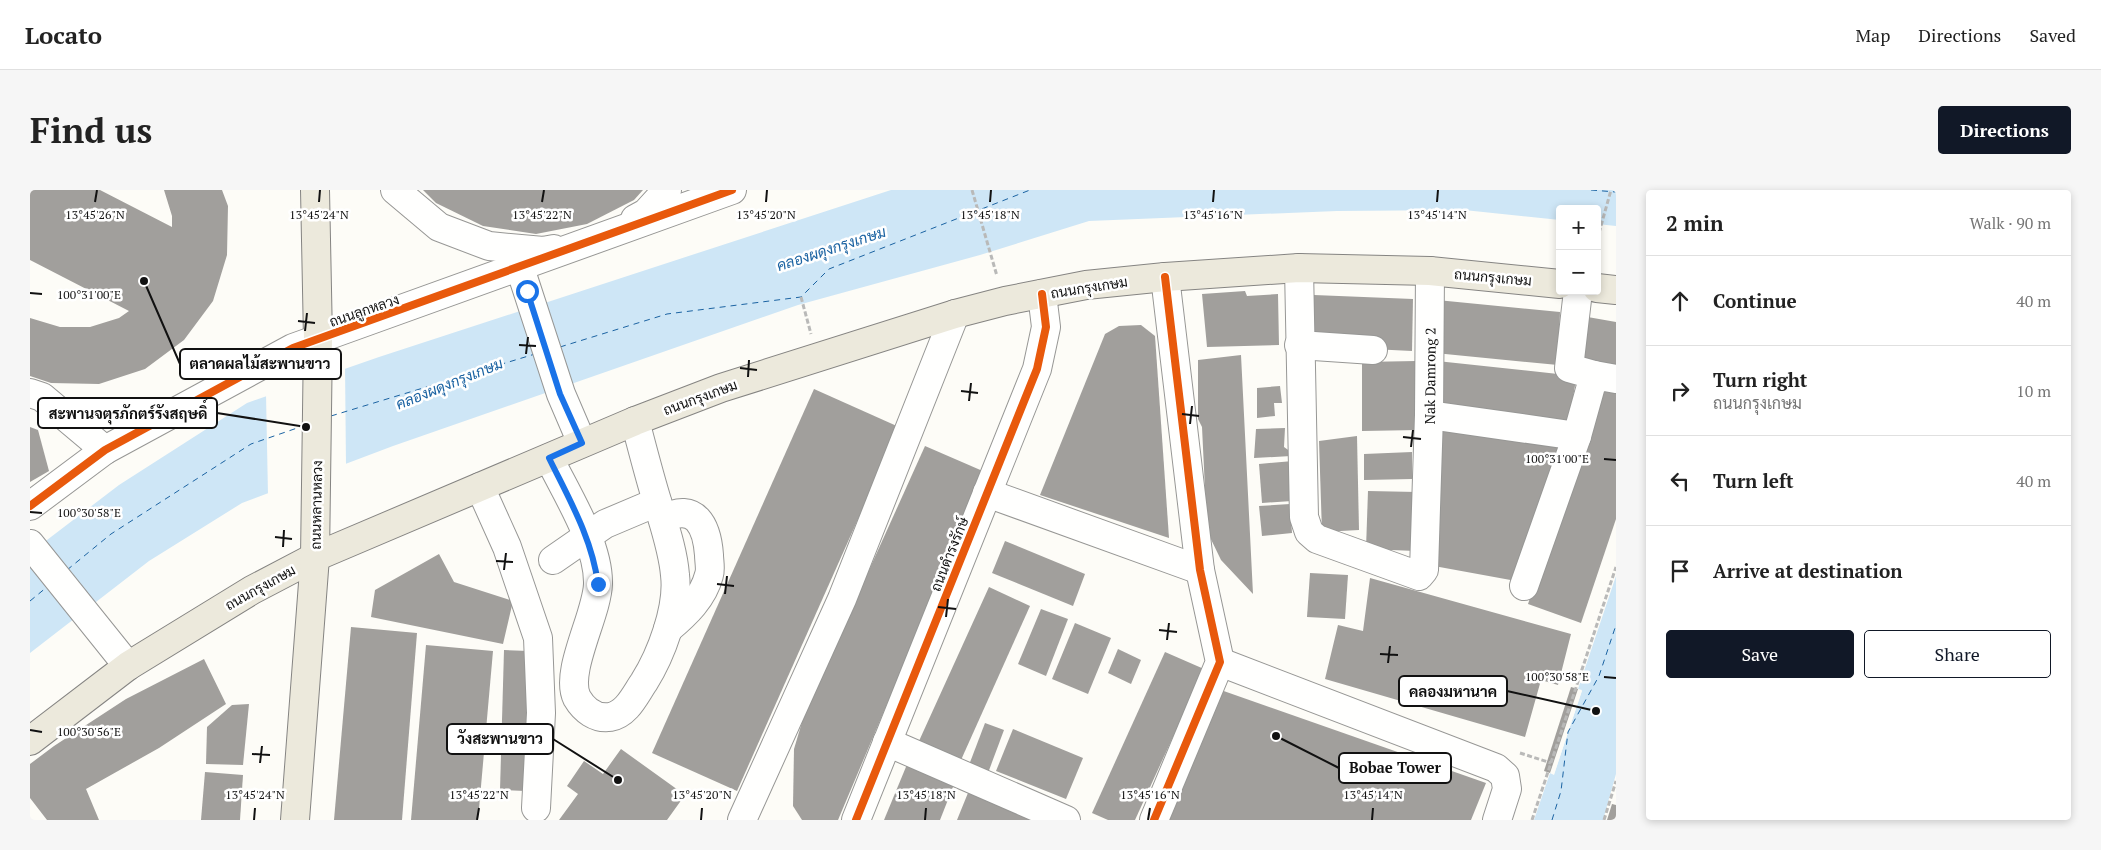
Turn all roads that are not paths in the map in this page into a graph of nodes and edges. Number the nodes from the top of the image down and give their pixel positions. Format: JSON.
{"nodes":[{"id":1,"x":315,"y":190,"type":"edge"},
{"id":2,"x":395,"y":190,"type":"edge"},
{"id":3,"x":667,"y":190,"type":"edge"},
{"id":4,"x":732,"y":190,"type":"edge"},
{"id":5,"x":703,"y":195,"type":"edge"},
{"id":6,"x":595,"y":241,"type":"junction"},
{"id":7,"x":1298,"y":268,"type":"junction"},
{"id":8,"x":1430,"y":271,"type":"junction"},
{"id":9,"x":1165,"y":277,"type":"junction"},
{"id":10,"x":523,"y":279,"type":"junction"},
{"id":11,"x":1556,"y":284,"type":"edge"},
{"id":12,"x":1601,"y":288,"type":"edge"},
{"id":13,"x":1616,"y":290,"type":"edge"},
{"id":14,"x":1042,"y":294,"type":"junction"},
{"id":15,"x":1577,"y":295,"type":"edge"},
{"id":16,"x":955,"y":314,"type":"junction"},
{"id":17,"x":318,"y":339,"type":"junction"},
{"id":18,"x":1299,"y":345,"type":"junction"},
{"id":19,"x":1373,"y":350,"type":"dead end"},
{"id":20,"x":1605,"y":377,"type":"edge"},
{"id":21,"x":30,"y":393,"type":"edge"},
{"id":22,"x":1429,"y":415,"type":"junction"},
{"id":23,"x":635,"y":421,"type":"junction"},
{"id":24,"x":1577,"y":436,"type":"junction"},
{"id":25,"x":582,"y":443,"type":"junction"},
{"id":26,"x":105,"y":450,"type":"junction"},
{"id":27,"x":549,"y":458,"type":"junction"},
{"id":28,"x":480,"y":487,"type":"junction"},
{"id":29,"x":987,"y":493,"type":"junction"},
{"id":30,"x":30,"y":506,"type":"edge"},
{"id":31,"x":660,"y":511,"type":"junction"},
{"id":32,"x":587,"y":537,"type":"junction"},
{"id":33,"x":30,"y":544,"type":"edge"},
{"id":34,"x":315,"y":557,"type":"junction"},
{"id":35,"x":553,"y":560,"type":"dead end"},
{"id":36,"x":1200,"y":570,"type":"junction"},
{"id":37,"x":1524,"y":586,"type":"dead end"},
{"id":38,"x":668,"y":629,"type":"junction"},
{"id":39,"x":538,"y":638,"type":"junction"},
{"id":40,"x":580,"y":653,"type":"junction"},
{"id":41,"x":1220,"y":662,"type":"junction"},
{"id":42,"x":128,"y":666,"type":"junction"},
{"id":43,"x":30,"y":741,"type":"edge"},
{"id":44,"x":887,"y":742,"type":"junction"},
{"id":45,"x":536,"y":808,"type":"dead end"},
{"id":46,"x":295,"y":820,"type":"edge"},
{"id":47,"x":742,"y":820,"type":"edge"},
{"id":48,"x":856,"y":820,"type":"edge"},
{"id":49,"x":1066,"y":820,"type":"edge"},
{"id":50,"x":1154,"y":820,"type":"edge"},
{"id":51,"x":1497,"y":820,"type":"edge"}],
"edges":[{"from":1,"to":17,"type":"main road","name":"ถนนหลานหลวง"},
{"from":2,"to":6,"type":"street"},
{"from":3,"to":6,"type":"street"},
{"from":4,"to":5,"type":"street","name":"ถนนลูกหลวง"},
{"from":5,"to":6,"type":"street","name":"ถนนลูกหลวง"},
{"from":6,"to":10,"type":"street","name":"ถนนลูกหลวง"},
{"from":7,"to":8,"type":"main road","name":"ถนนกรุงเกษม"},
{"from":7,"to":9,"type":"main road","name":"ถนนกรุงเกษม"},
{"from":7,"to":18,"type":"street"},
{"from":8,"to":11,"type":"main road","name":"ถนนกรุงเกษม"},
{"from":8,"to":22,"type":"street","name":"Nak Damrong 2"},
{"from":9,"to":14,"type":"main road","name":"ถนนกรุงเกษม"},
{"from":9,"to":36,"type":"street"},
{"from":10,"to":17,"type":"street","name":"ถนนลูกหลวง"},
{"from":10,"to":25,"type":"street"},
{"from":12,"to":13,"type":"main road"},
{"from":14,"to":16,"type":"main road","name":"ถนนกรุงเกษม"},
{"from":14,"to":29,"type":"street","name":"ถนนดำรงรักษ์"},
{"from":15,"to":20,"type":"street"},
{"from":16,"to":23,"type":"main road","name":"ถนนกรุงเกษม"},
{"from":16,"to":47,"type":"street"},
{"from":17,"to":26,"type":"street","name":"ถนนลูกหลวง"},
{"from":17,"to":34,"type":"main road","name":"ถนนหลานหลวง"},
{"from":18,"to":19,"type":"street"},
{"from":18,"to":22,"type":"street","name":"Nak Damrong 2"},
{"from":20,"to":24,"type":"street"},
{"from":21,"to":26,"type":"street"},
{"from":22,"to":24,"type":"street"},
{"from":23,"to":25,"type":"main road","name":"ถนนกรุงเกษม"},
{"from":23,"to":31,"type":"street"},
{"from":24,"to":37,"type":"street"},
{"from":25,"to":27,"type":"main road","name":"ถนนกรุงเกษม"},
{"from":26,"to":30,"type":"street","name":"ถนนลูกหลวง"},
{"from":27,"to":28,"type":"main road","name":"ถนนกรุงเกษม"},
{"from":27,"to":32,"type":"street"},
{"from":28,"to":34,"type":"main road","name":"ถนนกรุงเกษม"},
{"from":28,"to":39,"type":"street"},
{"from":29,"to":36,"type":"street"},
{"from":29,"to":44,"type":"street","name":"ถนนดำรงรักษ์"},
{"from":31,"to":32,"type":"street"},
{"from":31,"to":38,"type":"street"},
{"from":31,"to":38,"type":"street"},
{"from":32,"to":35,"type":"street"},
{"from":32,"to":40,"type":"street"},
{"from":33,"to":42,"type":"street"},
{"from":34,"to":42,"type":"main road","name":"ถนนกรุงเกษม"},
{"from":34,"to":46,"type":"main road","name":"ถนนหลานหลวง"},
{"from":36,"to":41,"type":"street"},
{"from":38,"to":40,"type":"street"},
{"from":39,"to":40,"type":"street"},
{"from":39,"to":45,"type":"street"},
{"from":41,"to":50,"type":"street"},
{"from":41,"to":51,"type":"street"},
{"from":42,"to":43,"type":"main road","name":"ถนนกรุงเกษม"},
{"from":44,"to":48,"type":"street","name":"ถนนดำรงรักษ์"},
{"from":44,"to":49,"type":"street"}]}
